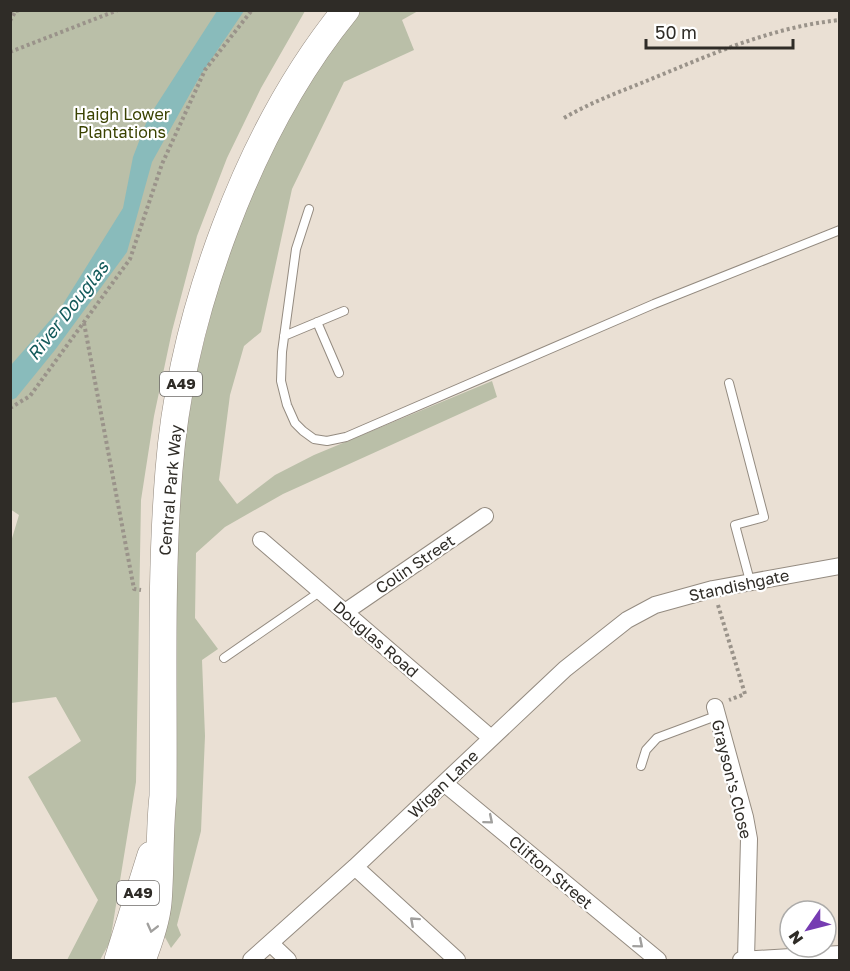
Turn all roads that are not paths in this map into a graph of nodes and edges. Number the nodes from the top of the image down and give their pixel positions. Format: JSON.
{"nodes":[{"id":1,"x":346,"y":10,"type":"edge"},
{"id":2,"x":309,"y":209,"type":"dead end"},
{"id":3,"x":840,"y":231,"type":"edge"},
{"id":4,"x":344,"y":311,"type":"dead end"},
{"id":5,"x":317,"y":322,"type":"junction"},
{"id":6,"x":284,"y":336,"type":"junction"},
{"id":7,"x":339,"y":373,"type":"dead end"},
{"id":8,"x":729,"y":383,"type":"dead end"},
{"id":9,"x":485,"y":516,"type":"dead end"},
{"id":10,"x":261,"y":540,"type":"dead end"},
{"id":11,"x":840,"y":566,"type":"edge"},
{"id":12,"x":750,"y":581,"type":"junction"},
{"id":13,"x":321,"y":591,"type":"junction"},
{"id":14,"x":345,"y":612,"type":"junction"},
{"id":15,"x":640,"y":612,"type":"joint"},
{"id":16,"x":225,"y":658,"type":"dead end"},
{"id":17,"x":716,"y":712,"type":"joint"},
{"id":18,"x":491,"y":738,"type":"junction"},
{"id":19,"x":641,"y":766,"type":"dead end"},
{"id":20,"x":444,"y":783,"type":"junction"},
{"id":21,"x":355,"y":867,"type":"junction"},
{"id":22,"x":270,"y":943,"type":"junction"},
{"id":23,"x":840,"y":954,"type":"edge"},
{"id":24,"x":125,"y":960,"type":"edge"},
{"id":25,"x":250,"y":960,"type":"edge"},
{"id":26,"x":288,"y":960,"type":"edge"},
{"id":27,"x":457,"y":960,"type":"edge"},
{"id":28,"x":658,"y":960,"type":"edge"},
{"id":29,"x":743,"y":960,"type":"edge"}],
"edges":[{"from":1,"to":24,"type":"highway","name":"Central Park Way","number":"A49"},
{"from":2,"to":6,"type":"lane"},
{"from":3,"to":6,"type":"lane"},
{"from":4,"to":5,"type":"lane"},
{"from":5,"to":6,"type":"lane"},
{"from":5,"to":7,"type":"lane"},
{"from":8,"to":12,"type":"lane"},
{"from":9,"to":14,"type":"street","name":"Colin Street"},
{"from":10,"to":13,"type":"street","name":"Douglas Road"},
{"from":11,"to":12,"type":"street","name":"Standishgate"},
{"from":12,"to":15,"type":"street","name":"Standishgate"},
{"from":13,"to":14,"type":"street","name":"Douglas Road"},
{"from":13,"to":16,"type":"lane"},
{"from":14,"to":18,"type":"street","name":"Douglas Road"},
{"from":15,"to":18,"type":"street","name":"Wigan Lane"},
{"from":17,"to":19,"type":"lane"},
{"from":17,"to":29,"type":"street","name":"Grayson's Close"},
{"from":18,"to":20,"type":"street","name":"Wigan Lane"},
{"from":20,"to":21,"type":"street","name":"Wigan Lane"},
{"from":20,"to":28,"type":"street","name":"Clifton Street","one_way":true},
{"from":21,"to":22,"type":"street","name":"Wigan Lane"},
{"from":27,"to":21,"type":"street","one_way":true},
{"from":22,"to":25,"type":"street","name":"Wigan Lane"},
{"from":22,"to":26,"type":"street"},
{"from":23,"to":29,"type":"street"}]}
